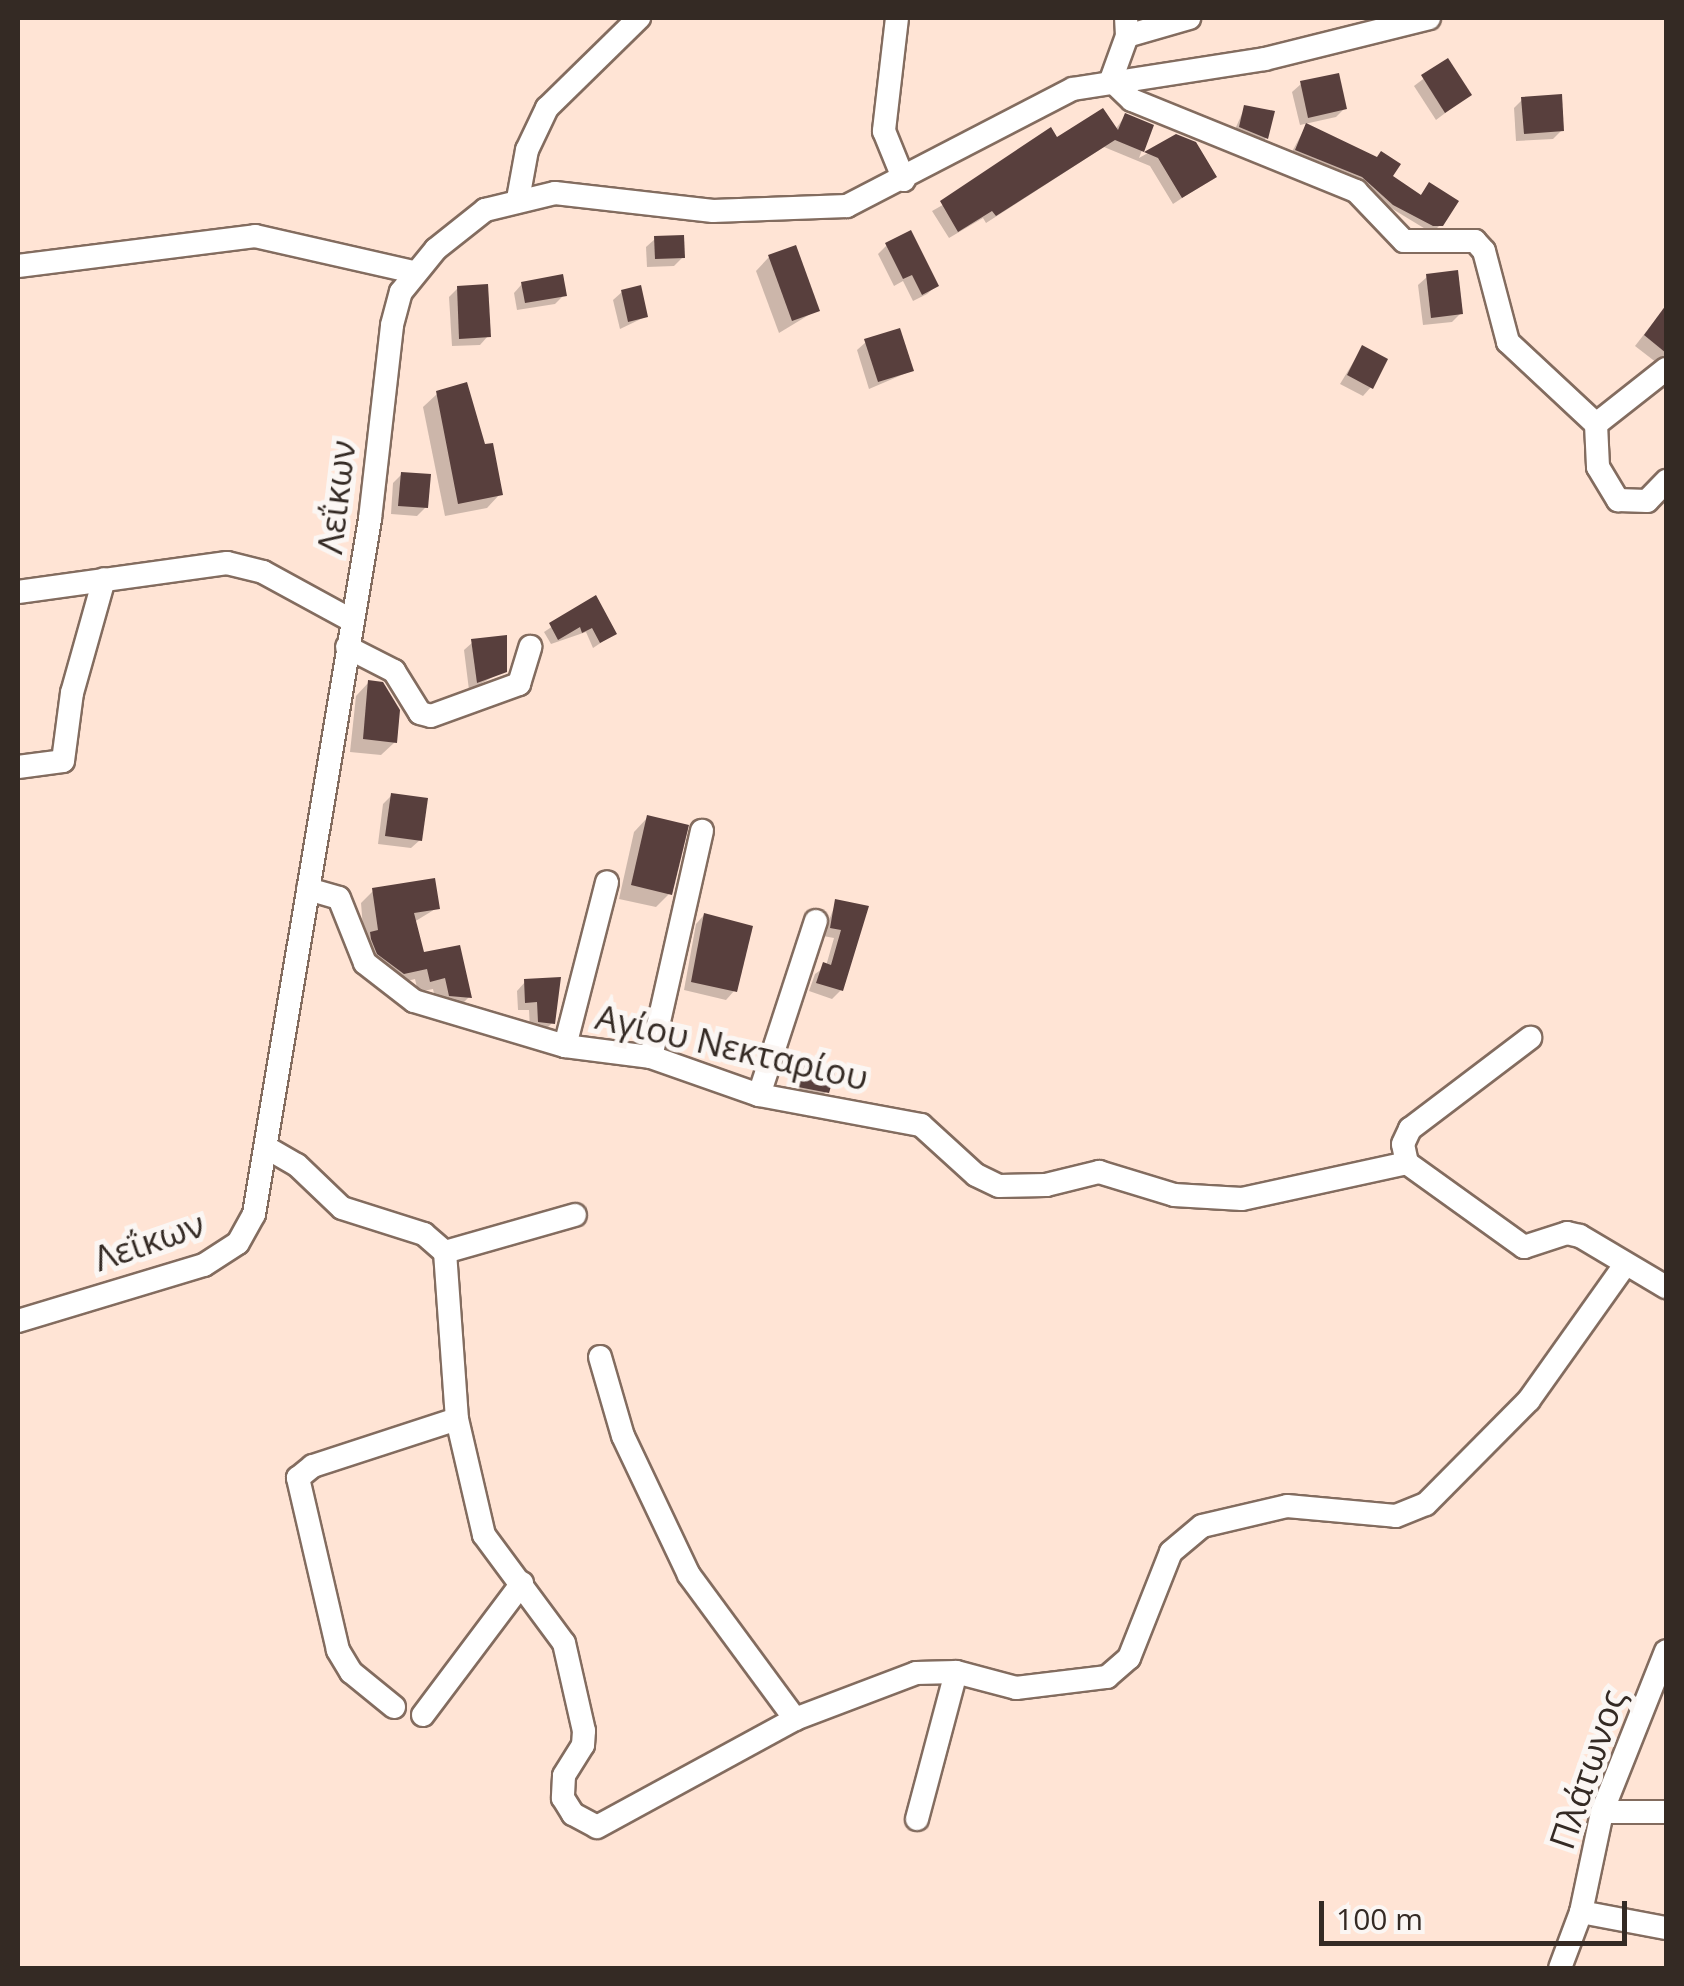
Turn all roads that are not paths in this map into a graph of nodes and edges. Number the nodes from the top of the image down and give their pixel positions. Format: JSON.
{"nodes":[{"id":1,"x":639,"y":18,"type":"edge"},
{"id":2,"x":897,"y":18,"type":"edge"},
{"id":3,"x":1189,"y":18,"type":"edge"},
{"id":4,"x":1429,"y":18,"type":"edge"},
{"id":5,"x":1126,"y":27,"type":"edge"},
{"id":6,"x":1112,"y":80,"type":"junction"},
{"id":7,"x":904,"y":180,"type":"junction"},
{"id":8,"x":518,"y":198,"type":"junction"},
{"id":9,"x":18,"y":266,"type":"edge"},
{"id":10,"x":414,"y":272,"type":"junction"},
{"id":11,"x":1666,"y":368,"type":"edge"},
{"id":12,"x":1596,"y":424,"type":"junction"},
{"id":13,"x":1666,"y":481,"type":"edge"},
{"id":14,"x":104,"y":579,"type":"junction"},
{"id":15,"x":18,"y":592,"type":"edge"},
{"id":16,"x":353,"y":622,"type":"junction"},
{"id":17,"x":347,"y":647,"type":"junction"},
{"id":18,"x":530,"y":647,"type":"dead end"},
{"id":19,"x":18,"y":767,"type":"edge"},
{"id":20,"x":702,"y":830,"type":"dead end"},
{"id":21,"x":607,"y":882,"type":"dead end"},
{"id":22,"x":308,"y":890,"type":"junction"},
{"id":23,"x":816,"y":922,"type":"dead end"},
{"id":24,"x":1530,"y":1038,"type":"dead end"},
{"id":25,"x":566,"y":1046,"type":"junction"},
{"id":26,"x":651,"y":1057,"type":"junction"},
{"id":27,"x":759,"y":1095,"type":"junction"},
{"id":28,"x":268,"y":1149,"type":"junction"},
{"id":29,"x":1407,"y":1163,"type":"junction"},
{"id":30,"x":576,"y":1215,"type":"dead end"},
{"id":31,"x":445,"y":1252,"type":"junction"},
{"id":32,"x":1624,"y":1265,"type":"junction"},
{"id":33,"x":1666,"y":1286,"type":"edge"},
{"id":34,"x":18,"y":1321,"type":"edge"},
{"id":35,"x":600,"y":1357,"type":"dead end"},
{"id":36,"x":457,"y":1419,"type":"junction"},
{"id":37,"x":522,"y":1583,"type":"junction"},
{"id":38,"x":1666,"y":1651,"type":"edge"},
{"id":39,"x":956,"y":1672,"type":"junction"},
{"id":40,"x":394,"y":1707,"type":"dead end"},
{"id":41,"x":423,"y":1715,"type":"dead end"},
{"id":42,"x":796,"y":1719,"type":"junction"},
{"id":43,"x":1602,"y":1812,"type":"junction"},
{"id":44,"x":1666,"y":1812,"type":"edge"},
{"id":45,"x":918,"y":1819,"type":"dead end"},
{"id":46,"x":1581,"y":1912,"type":"junction"},
{"id":47,"x":1666,"y":1928,"type":"edge"},
{"id":48,"x":1560,"y":1968,"type":"edge"}],
"edges":[{"from":1,"to":8,"type":"street"},
{"from":2,"to":7,"type":"street"},
{"from":3,"to":5,"type":"street"},
{"from":4,"to":6,"type":"street","name":"Λεΐκων"},
{"from":5,"to":6,"type":"street"},
{"from":6,"to":7,"type":"street","name":"Λεΐκων"},
{"from":6,"to":12,"type":"street"},
{"from":7,"to":8,"type":"street","name":"Λεΐκων"},
{"from":8,"to":10,"type":"street","name":"Λεΐκων"},
{"from":9,"to":10,"type":"street"},
{"from":10,"to":16,"type":"street","name":"Λεΐκων"},
{"from":11,"to":12,"type":"street"},
{"from":12,"to":13,"type":"street"},
{"from":14,"to":15,"type":"street"},
{"from":14,"to":16,"type":"street"},
{"from":14,"to":19,"type":"street"},
{"from":16,"to":17,"type":"street","name":"Λεΐκων"},
{"from":17,"to":18,"type":"street"},
{"from":17,"to":22,"type":"street","name":"Λεΐκων"},
{"from":20,"to":26,"type":"street"},
{"from":21,"to":25,"type":"street"},
{"from":22,"to":25,"type":"street","name":"Αγίου Νεκταρίου"},
{"from":22,"to":28,"type":"street","name":"Λεΐκων"},
{"from":23,"to":27,"type":"street"},
{"from":24,"to":29,"type":"street"},
{"from":25,"to":26,"type":"street","name":"Αγίου Νεκταρίου"},
{"from":26,"to":27,"type":"street","name":"Αγίου Νεκταρίου"},
{"from":27,"to":29,"type":"street","name":"Αγίου Νεκταρίου"},
{"from":28,"to":31,"type":"street"},
{"from":28,"to":34,"type":"street","name":"Λεΐκων"},
{"from":29,"to":32,"type":"street"},
{"from":30,"to":31,"type":"street"},
{"from":31,"to":36,"type":"street"},
{"from":32,"to":33,"type":"street"},
{"from":32,"to":39,"type":"street"},
{"from":35,"to":42,"type":"street"},
{"from":36,"to":37,"type":"street"},
{"from":36,"to":40,"type":"street"},
{"from":37,"to":41,"type":"street"},
{"from":37,"to":42,"type":"street"},
{"from":38,"to":43,"type":"street","name":"Πλάτωνος"},
{"from":39,"to":42,"type":"street"},
{"from":39,"to":45,"type":"street"},
{"from":43,"to":44,"type":"street"},
{"from":43,"to":46,"type":"street","name":"Πλάτωνος"},
{"from":46,"to":47,"type":"street"},
{"from":46,"to":48,"type":"street","name":"Πλάτωνος"}]}
